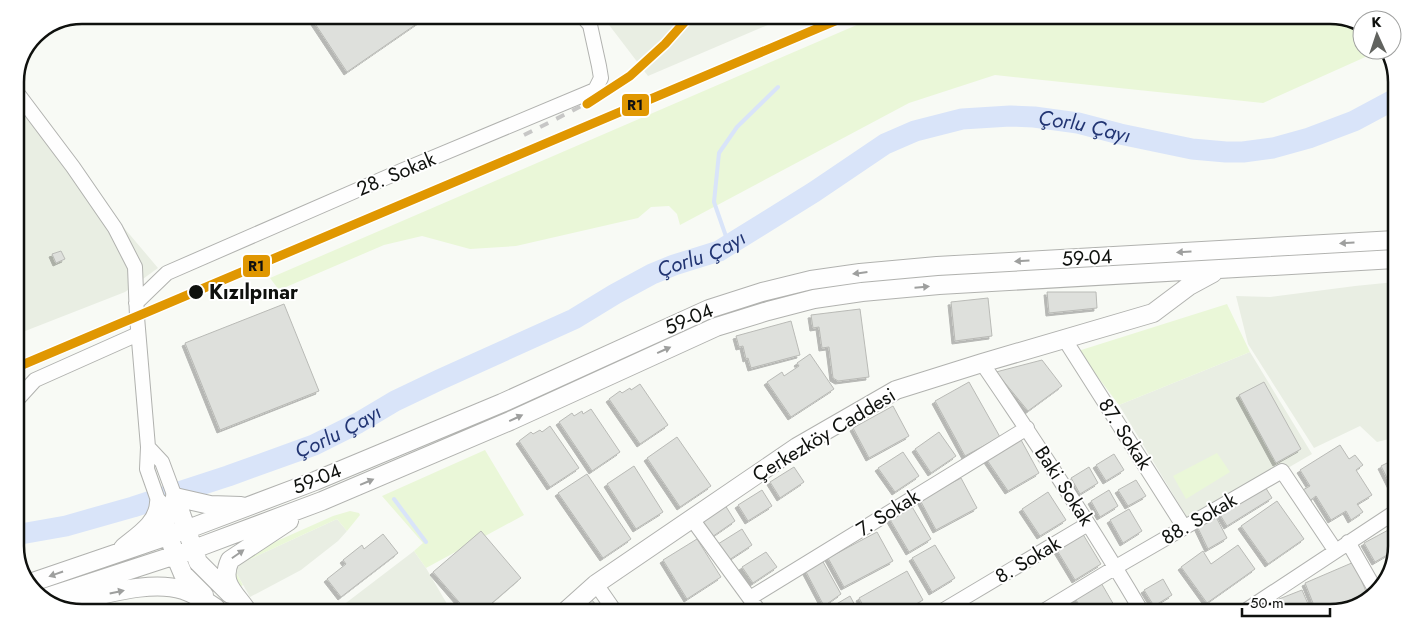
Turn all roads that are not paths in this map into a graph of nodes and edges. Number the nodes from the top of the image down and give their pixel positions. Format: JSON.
{"nodes":[{"id":1,"x":588,"y":24,"type":"edge"},
{"id":2,"x":24,"y":102,"type":"edge"},
{"id":3,"x":1388,"y":240,"type":"edge"},
{"id":4,"x":1388,"y":259,"type":"edge"},
{"id":5,"x":1219,"y":270,"type":"junction"},
{"id":6,"x":136,"y":303,"type":"junction"},
{"id":7,"x":138,"y":334,"type":"junction"},
{"id":8,"x":1065,"y":340,"type":"junction"},
{"id":9,"x":982,"y":363,"type":"junction"},
{"id":10,"x":24,"y":392,"type":"edge"},
{"id":11,"x":1027,"y":428,"type":"junction"},
{"id":12,"x":148,"y":448,"type":"junction"},
{"id":13,"x":167,"y":500,"type":"junction"},
{"id":14,"x":322,"y":501,"type":"junction"},
{"id":15,"x":247,"y":507,"type":"junction"},
{"id":16,"x":1388,"y":517,"type":"edge"},
{"id":17,"x":692,"y":519,"type":"junction"},
{"id":18,"x":1088,"y":524,"type":"junction"},
{"id":19,"x":1184,"y":527,"type":"junction"},
{"id":20,"x":188,"y":530,"type":"junction"},
{"id":21,"x":168,"y":536,"type":"junction"},
{"id":22,"x":1348,"y":542,"type":"junction"},
{"id":23,"x":194,"y":549,"type":"junction"},
{"id":24,"x":1335,"y":550,"type":"junction"},
{"id":25,"x":118,"y":553,"type":"junction"},
{"id":26,"x":175,"y":555,"type":"junction"},
{"id":27,"x":1116,"y":567,"type":"junction"},
{"id":28,"x":36,"y":581,"type":"edge"},
{"id":29,"x":596,"y":584,"type":"junction"},
{"id":30,"x":1373,"y":585,"type":"edge"},
{"id":31,"x":52,"y":595,"type":"edge"},
{"id":32,"x":750,"y":598,"type":"junction"},
{"id":33,"x":69,"y":603,"type":"edge"},
{"id":34,"x":211,"y":604,"type":"edge"},
{"id":35,"x":214,"y":604,"type":"edge"},
{"id":36,"x":241,"y":604,"type":"edge"},
{"id":37,"x":243,"y":604,"type":"edge"},
{"id":38,"x":574,"y":604,"type":"edge"},
{"id":39,"x":610,"y":604,"type":"edge"},
{"id":40,"x":754,"y":604,"type":"edge"},
{"id":41,"x":965,"y":604,"type":"edge"},
{"id":42,"x":1055,"y":604,"type":"edge"},
{"id":43,"x":1137,"y":604,"type":"edge"},
{"id":44,"x":1255,"y":604,"type":"edge"}],
"edges":[{"from":1,"to":6,"type":"street","name":"28. Sokak"},
{"from":2,"to":6,"type":"street"},
{"from":3,"to":15,"type":"main road","name":"59-04","number":"59-04","one_way":true},
{"from":4,"to":5,"type":"main road","number":"59-04"},
{"from":5,"to":8,"type":"main road","name":"Çerkezköy Caddesi"},
{"from":14,"to":5,"type":"main road","number":"59-04","one_way":true},
{"from":6,"to":7,"type":"street"},
{"from":7,"to":10,"type":"street"},
{"from":7,"to":12,"type":"street"},
{"from":8,"to":9,"type":"main road","name":"Çerkezköy Caddesi"},
{"from":8,"to":19,"type":"street","name":"87. Sokak"},
{"from":9,"to":11,"type":"street","name":"Baki Sokak"},
{"from":9,"to":17,"type":"main road","name":"Çerkezköy Caddesi"},
{"from":11,"to":18,"type":"street","name":"Baki Sokak"},
{"from":11,"to":32,"type":"street","name":"7. Sokak"},
{"from":12,"to":13,"type":"street"},
{"from":12,"to":13,"type":"street"},
{"from":13,"to":15,"type":"main road"},
{"from":13,"to":20,"type":"main road"},
{"from":13,"to":21,"type":"main road"},
{"from":13,"to":25,"type":"main road"},
{"from":14,"to":23,"type":"main road","number":"59-04"},
{"from":37,"to":14,"type":"main road","one_way":true},
{"from":15,"to":20,"type":"main road","name":"59-04","number":"59-04"},
{"from":16,"to":22,"type":"street"},
{"from":17,"to":29,"type":"main road","name":"Çerkezköy Caddesi"},
{"from":17,"to":32,"type":"street"},
{"from":18,"to":27,"type":"street","name":"Baki Sokak"},
{"from":18,"to":41,"type":"street","name":"8. Sokak"},
{"from":19,"to":24,"type":"street","name":"88. Sokak"},
{"from":19,"to":27,"type":"street","name":"88. Sokak"},
{"from":20,"to":21,"type":"main road","name":"59-04","number":"59-04"},
{"from":20,"to":23,"type":"main road"},
{"from":21,"to":25,"type":"main road","name":"59-04","number":"59-04"},
{"from":21,"to":26,"type":"main road"},
{"from":22,"to":24,"type":"street"},
{"from":22,"to":30,"type":"street"},
{"from":23,"to":26,"type":"main road","number":"59-04"},
{"from":23,"to":36,"type":"main road"},
{"from":24,"to":44,"type":"street"},
{"from":25,"to":28,"type":"main road","name":"59-04","number":"59-04","one_way":true},
{"from":26,"to":31,"type":"main road","number":"59-04"},
{"from":26,"to":35,"type":"main road"},
{"from":27,"to":42,"type":"street","name":"88. Sokak"},
{"from":27,"to":43,"type":"street","name":"Baki Sokak"},
{"from":29,"to":38,"type":"main road","name":"Çerkezköy Caddesi"},
{"from":29,"to":39,"type":"street"},
{"from":32,"to":40,"type":"street"},
{"from":33,"to":34,"type":"main road","one_way":true}]}
